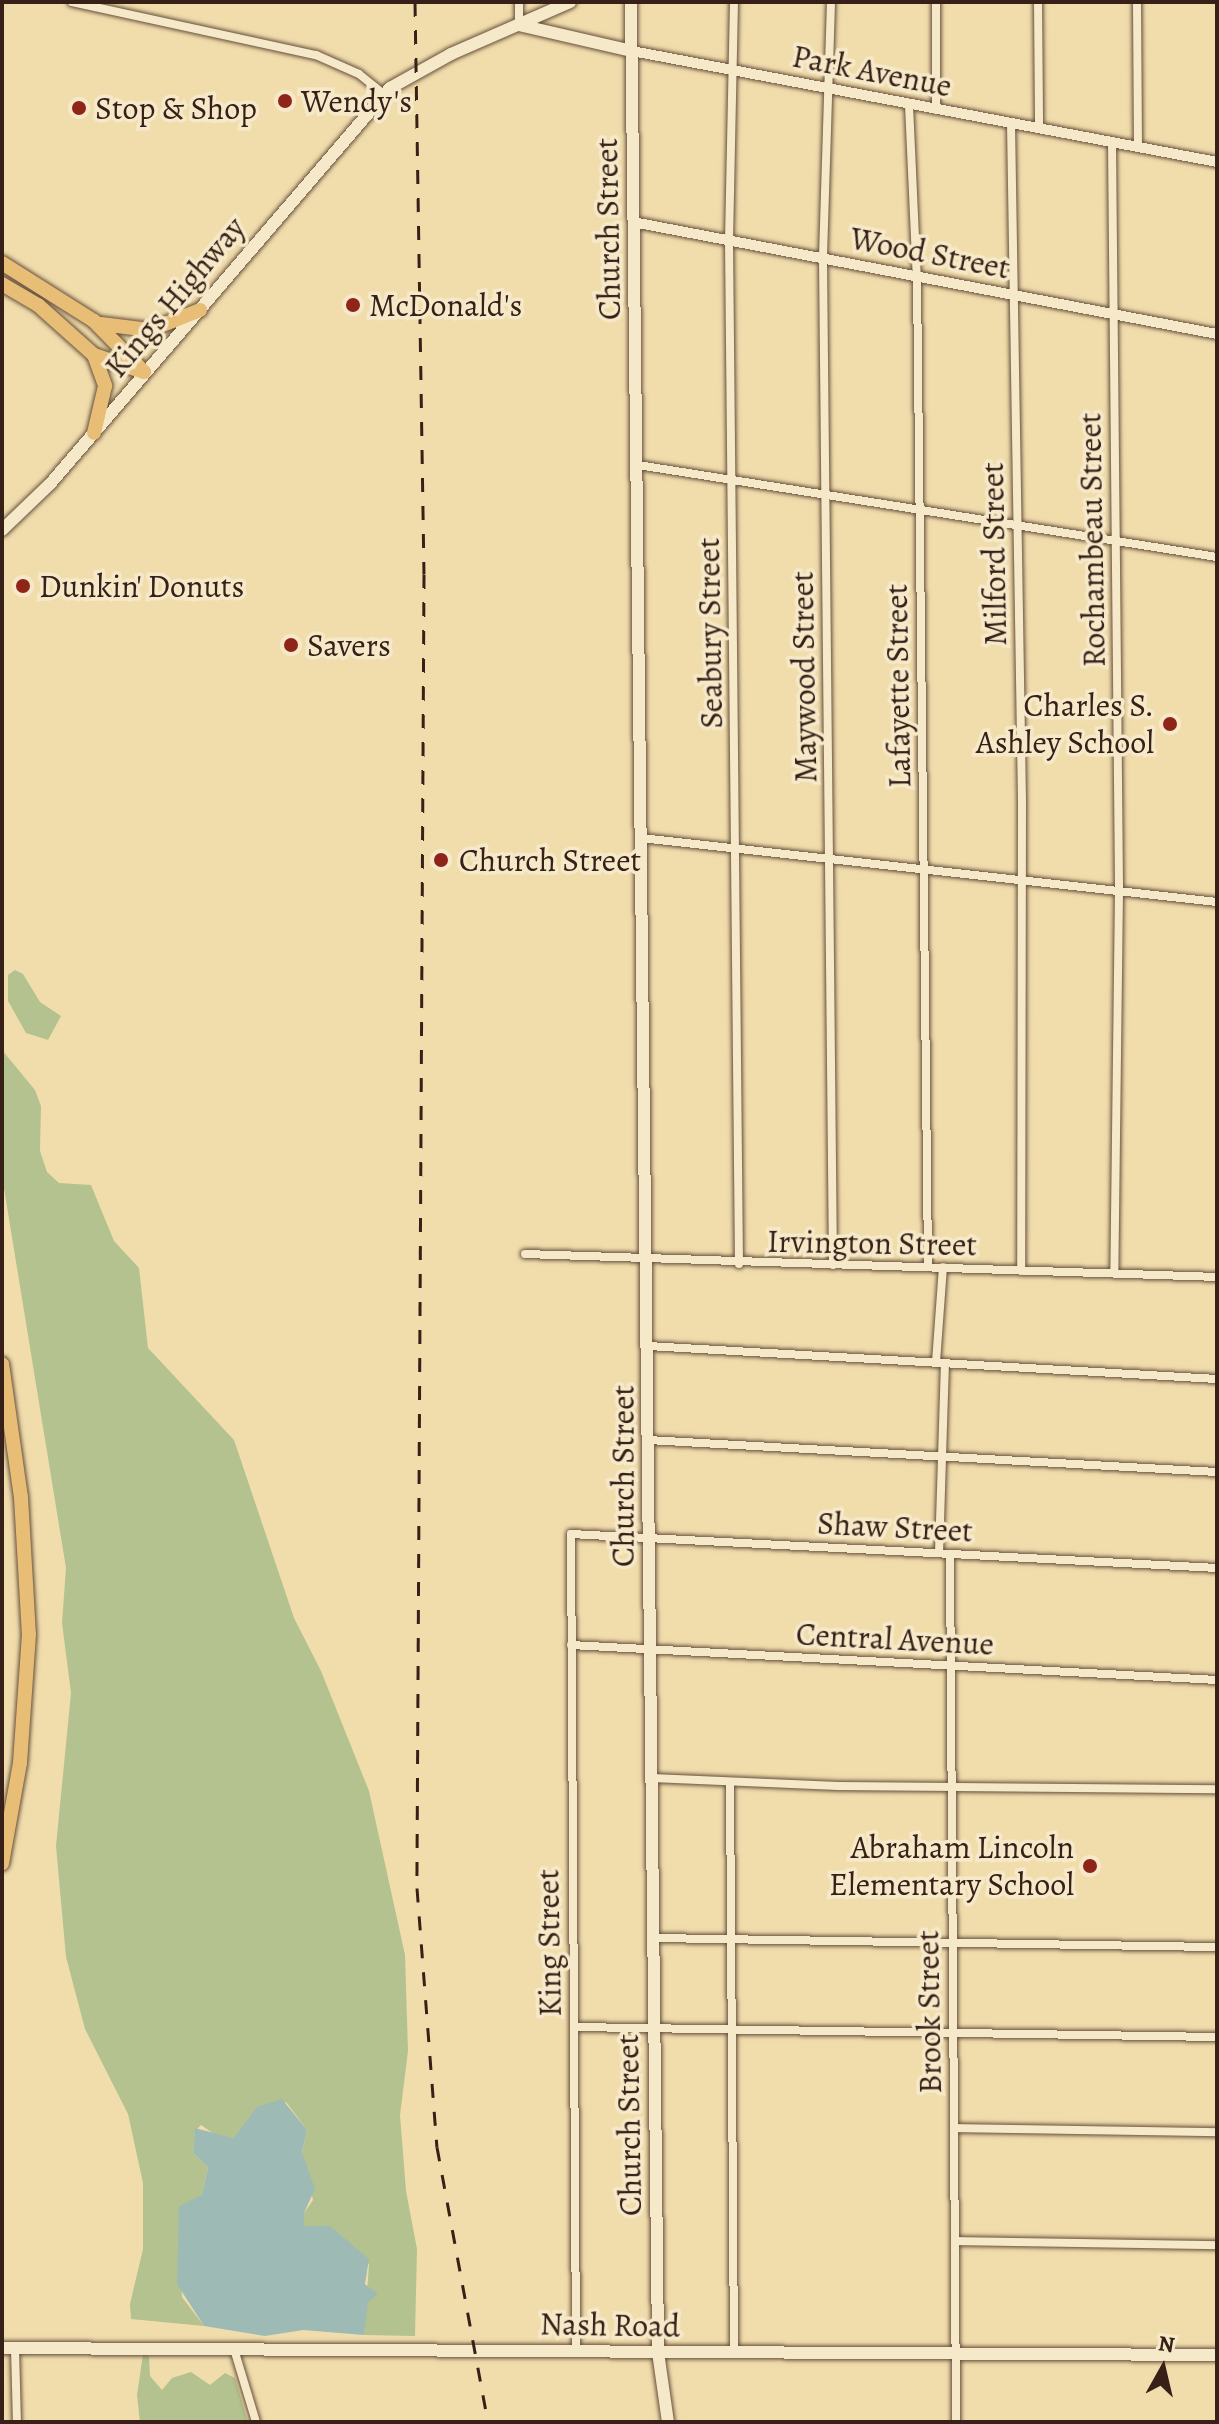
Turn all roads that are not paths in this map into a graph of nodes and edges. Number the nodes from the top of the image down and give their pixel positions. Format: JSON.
{"nodes":[{"id":1,"x":74,"y":2,"type":"edge"},
{"id":2,"x":519,"y":2,"type":"edge"},
{"id":3,"x":570,"y":2,"type":"edge"},
{"id":4,"x":631,"y":2,"type":"edge"},
{"id":5,"x":734,"y":2,"type":"edge"},
{"id":6,"x":831,"y":2,"type":"edge"},
{"id":7,"x":936,"y":2,"type":"edge"},
{"id":8,"x":1038,"y":2,"type":"edge"},
{"id":9,"x":1137,"y":2,"type":"edge"},
{"id":10,"x":519,"y":25,"type":"junction"},
{"id":11,"x":632,"y":51,"type":"junction"},
{"id":12,"x":731,"y":69,"type":"junction"},
{"id":13,"x":828,"y":89,"type":"junction"},
{"id":14,"x":384,"y":94,"type":"junction"},
{"id":15,"x":909,"y":105,"type":"junction"},
{"id":16,"x":936,"y":110,"type":"junction"},
{"id":17,"x":1011,"y":123,"type":"junction"},
{"id":18,"x":1039,"y":128,"type":"junction"},
{"id":19,"x":1112,"y":143,"type":"junction"},
{"id":20,"x":1138,"y":146,"type":"junction"},
{"id":21,"x":1217,"y":162,"type":"edge"},
{"id":22,"x":633,"y":222,"type":"junction"},
{"id":23,"x":729,"y":241,"type":"junction"},
{"id":24,"x":823,"y":259,"type":"junction"},
{"id":25,"x":2,"y":263,"type":"edge"},
{"id":26,"x":917,"y":278,"type":"junction"},
{"id":27,"x":2,"y":284,"type":"edge"},
{"id":28,"x":1015,"y":296,"type":"junction"},
{"id":29,"x":200,"y":310,"type":"junction"},
{"id":30,"x":1113,"y":313,"type":"junction"},
{"id":31,"x":94,"y":321,"type":"junction"},
{"id":32,"x":1217,"y":334,"type":"edge"},
{"id":33,"x":94,"y":355,"type":"junction"},
{"id":34,"x":144,"y":372,"type":"junction"},
{"id":35,"x":94,"y":433,"type":"junction"},
{"id":36,"x":638,"y":465,"type":"junction"},
{"id":37,"x":732,"y":478,"type":"junction"},
{"id":38,"x":825,"y":492,"type":"junction"},
{"id":39,"x":919,"y":508,"type":"junction"},
{"id":40,"x":1017,"y":525,"type":"junction"},
{"id":41,"x":2,"y":530,"type":"edge"},
{"id":42,"x":1116,"y":542,"type":"junction"},
{"id":43,"x":1217,"y":557,"type":"edge"},
{"id":44,"x":641,"y":838,"type":"junction"},
{"id":45,"x":736,"y":848,"type":"junction"},
{"id":46,"x":830,"y":859,"type":"junction"},
{"id":47,"x":923,"y":869,"type":"junction"},
{"id":48,"x":1022,"y":880,"type":"junction"},
{"id":49,"x":1119,"y":891,"type":"junction"},
{"id":50,"x":1217,"y":902,"type":"edge"},
{"id":51,"x":525,"y":1254,"type":"dead end"},
{"id":52,"x":646,"y":1261,"type":"junction"},
{"id":53,"x":739,"y":1264,"type":"junction"},
{"id":54,"x":833,"y":1265,"type":"junction"},
{"id":55,"x":928,"y":1267,"type":"junction"},
{"id":56,"x":943,"y":1267,"type":"junction"},
{"id":57,"x":1021,"y":1271,"type":"junction"},
{"id":58,"x":1114,"y":1273,"type":"junction"},
{"id":59,"x":1217,"y":1277,"type":"edge"},
{"id":60,"x":648,"y":1346,"type":"junction"},
{"id":61,"x":941,"y":1363,"type":"junction"},
{"id":62,"x":2,"y":1364,"type":"edge"},
{"id":63,"x":1217,"y":1379,"type":"edge"},
{"id":64,"x":648,"y":1440,"type":"junction"},
{"id":65,"x":941,"y":1456,"type":"junction"},
{"id":66,"x":1217,"y":1472,"type":"edge"},
{"id":67,"x":571,"y":1534,"type":"joint"},
{"id":68,"x":649,"y":1538,"type":"junction"},
{"id":69,"x":939,"y":1553,"type":"junction"},
{"id":70,"x":950,"y":1554,"type":"junction"},
{"id":71,"x":1217,"y":1568,"type":"edge"},
{"id":72,"x":571,"y":1645,"type":"junction"},
{"id":73,"x":651,"y":1649,"type":"junction"},
{"id":74,"x":951,"y":1665,"type":"junction"},
{"id":75,"x":1217,"y":1680,"type":"edge"},
{"id":76,"x":652,"y":1778,"type":"junction"},
{"id":77,"x":730,"y":1782,"type":"junction"},
{"id":78,"x":951,"y":1784,"type":"junction"},
{"id":79,"x":1217,"y":1789,"type":"edge"},
{"id":80,"x":2,"y":1863,"type":"edge"},
{"id":81,"x":654,"y":1938,"type":"junction"},
{"id":82,"x":731,"y":1939,"type":"junction"},
{"id":83,"x":952,"y":1941,"type":"junction"},
{"id":84,"x":1217,"y":1947,"type":"edge"},
{"id":85,"x":654,"y":2025,"type":"junction"},
{"id":86,"x":574,"y":2027,"type":"junction"},
{"id":87,"x":732,"y":2029,"type":"junction"},
{"id":88,"x":954,"y":2030,"type":"junction"},
{"id":89,"x":1217,"y":2037,"type":"edge"},
{"id":90,"x":954,"y":2128,"type":"junction"},
{"id":91,"x":1217,"y":2132,"type":"edge"},
{"id":92,"x":955,"y":2241,"type":"junction"},
{"id":93,"x":1217,"y":2245,"type":"edge"},
{"id":94,"x":9,"y":2348,"type":"edge"},
{"id":95,"x":234,"y":2349,"type":"junction"},
{"id":96,"x":576,"y":2351,"type":"junction"},
{"id":97,"x":658,"y":2352,"type":"junction"},
{"id":98,"x":734,"y":2352,"type":"junction"},
{"id":99,"x":956,"y":2353,"type":"junction"},
{"id":100,"x":1217,"y":2355,"type":"edge"},
{"id":101,"x":17,"y":2422,"type":"edge"},
{"id":102,"x":256,"y":2422,"type":"edge"},
{"id":103,"x":668,"y":2422,"type":"edge"},
{"id":104,"x":956,"y":2422,"type":"edge"}],
"edges":[{"from":1,"to":14,"type":"street"},
{"from":2,"to":10,"type":"street"},
{"from":3,"to":10,"type":"main road","name":"Kings Highway"},
{"from":4,"to":11,"type":"main road","name":"Church Street"},
{"from":5,"to":12,"type":"street","name":"Seabury Street"},
{"from":6,"to":13,"type":"street","name":"Maywood Street"},
{"from":7,"to":16,"type":"street"},
{"from":8,"to":18,"type":"street"},
{"from":9,"to":20,"type":"street"},
{"from":10,"to":11,"type":"main road","name":"Park Avenue"},
{"from":10,"to":14,"type":"main road","name":"Kings Highway"},
{"from":11,"to":12,"type":"street","name":"Park Avenue"},
{"from":11,"to":22,"type":"main road","name":"Church Street"},
{"from":12,"to":13,"type":"street","name":"Park Avenue"},
{"from":12,"to":23,"type":"street","name":"Seabury Street"},
{"from":13,"to":15,"type":"street","name":"Park Avenue"},
{"from":13,"to":24,"type":"street","name":"Maywood Street"},
{"from":14,"to":29,"type":"main road","name":"Kings Highway"},
{"from":15,"to":16,"type":"street","name":"Park Avenue"},
{"from":15,"to":26,"type":"street","name":"Lafayette Street"},
{"from":16,"to":17,"type":"street","name":"Park Avenue"},
{"from":17,"to":18,"type":"street","name":"Park Avenue"},
{"from":17,"to":28,"type":"street","name":"Milford Street"},
{"from":18,"to":19,"type":"street","name":"Park Avenue"},
{"from":19,"to":20,"type":"street","name":"Park Avenue"},
{"from":19,"to":30,"type":"street","name":"Rochambeau Street"},
{"from":20,"to":21,"type":"street","name":"Park Avenue"},
{"from":22,"to":23,"type":"street","name":"Wood Street"},
{"from":22,"to":36,"type":"main road","name":"Church Street"},
{"from":23,"to":24,"type":"street","name":"Wood Street"},
{"from":23,"to":37,"type":"street","name":"Seabury Street"},
{"from":24,"to":26,"type":"street","name":"Wood Street"},
{"from":24,"to":38,"type":"street","name":"Maywood Street"},
{"from":25,"to":31,"type":"highway"},
{"from":26,"to":28,"type":"street","name":"Wood Street"},
{"from":26,"to":39,"type":"street","name":"Lafayette Street"},
{"from":27,"to":33,"type":"highway"},
{"from":28,"to":30,"type":"street","name":"Wood Street"},
{"from":28,"to":40,"type":"street","name":"Milford Street"},
{"from":29,"to":31,"type":"highway"},
{"from":29,"to":34,"type":"main road","name":"Kings Highway"},
{"from":30,"to":32,"type":"street","name":"Wood Street"},
{"from":30,"to":42,"type":"street","name":"Rochambeau Street"},
{"from":31,"to":34,"type":"highway"},
{"from":33,"to":34,"type":"highway"},
{"from":33,"to":35,"type":"highway"},
{"from":34,"to":35,"type":"main road","name":"Kings Highway"},
{"from":35,"to":41,"type":"main road","name":"Kings Highway"},
{"from":36,"to":37,"type":"street"},
{"from":36,"to":44,"type":"main road","name":"Church Street"},
{"from":37,"to":38,"type":"street"},
{"from":37,"to":45,"type":"street","name":"Seabury Street"},
{"from":38,"to":39,"type":"street"},
{"from":38,"to":46,"type":"street","name":"Maywood Street"},
{"from":39,"to":40,"type":"street"},
{"from":39,"to":47,"type":"street","name":"Lafayette Street"},
{"from":40,"to":42,"type":"street"},
{"from":40,"to":48,"type":"street","name":"Milford Street"},
{"from":42,"to":43,"type":"street"},
{"from":42,"to":49,"type":"street","name":"Rochambeau Street"},
{"from":44,"to":45,"type":"street"},
{"from":44,"to":52,"type":"main road","name":"Church Street"},
{"from":45,"to":46,"type":"street"},
{"from":45,"to":53,"type":"street","name":"Seabury Street"},
{"from":46,"to":47,"type":"street"},
{"from":46,"to":54,"type":"street","name":"Maywood Street"},
{"from":47,"to":48,"type":"street"},
{"from":47,"to":55,"type":"street","name":"Lafayette Street"},
{"from":48,"to":49,"type":"street"},
{"from":48,"to":57,"type":"street","name":"Milford Street"},
{"from":49,"to":50,"type":"street"},
{"from":49,"to":58,"type":"street","name":"Rochambeau Street"},
{"from":51,"to":52,"type":"street","name":"Irvington Street"},
{"from":52,"to":53,"type":"street","name":"Irvington Street"},
{"from":52,"to":60,"type":"main road","name":"Church Street"},
{"from":53,"to":54,"type":"street","name":"Irvington Street"},
{"from":54,"to":55,"type":"street","name":"Irvington Street"},
{"from":55,"to":56,"type":"street","name":"Irvington Street"},
{"from":56,"to":57,"type":"street","name":"Irvington Street"},
{"from":56,"to":61,"type":"street"},
{"from":57,"to":58,"type":"street","name":"Irvington Street"},
{"from":58,"to":59,"type":"street","name":"Irvington Street"},
{"from":60,"to":61,"type":"street"},
{"from":60,"to":64,"type":"main road","name":"Church Street"},
{"from":61,"to":63,"type":"street"},
{"from":61,"to":65,"type":"street"},
{"from":62,"to":80,"type":"highway"},
{"from":64,"to":65,"type":"street"},
{"from":64,"to":68,"type":"main road","name":"Church Street"},
{"from":65,"to":66,"type":"street"},
{"from":65,"to":69,"type":"street"},
{"from":67,"to":68,"type":"street","name":"Shaw Street"},
{"from":67,"to":72,"type":"street","name":"King Street"},
{"from":68,"to":69,"type":"street","name":"Shaw Street"},
{"from":68,"to":73,"type":"main road","name":"Church Street"},
{"from":69,"to":70,"type":"street","name":"Shaw Street"},
{"from":70,"to":71,"type":"street","name":"Shaw Street"},
{"from":70,"to":74,"type":"street","name":"Brook Street"},
{"from":72,"to":73,"type":"street","name":"Central Avenue"},
{"from":72,"to":86,"type":"street","name":"King Street"},
{"from":73,"to":74,"type":"street","name":"Central Avenue"},
{"from":73,"to":76,"type":"main road","name":"Church Street"},
{"from":74,"to":75,"type":"street","name":"Central Avenue"},
{"from":74,"to":78,"type":"street","name":"Brook Street"},
{"from":76,"to":77,"type":"street"},
{"from":76,"to":81,"type":"main road","name":"Church Street"},
{"from":77,"to":78,"type":"street"},
{"from":77,"to":82,"type":"street"},
{"from":78,"to":79,"type":"street"},
{"from":78,"to":83,"type":"street","name":"Brook Street"},
{"from":81,"to":82,"type":"street"},
{"from":81,"to":85,"type":"main road","name":"Church Street"},
{"from":82,"to":83,"type":"street"},
{"from":82,"to":87,"type":"street"},
{"from":83,"to":84,"type":"street"},
{"from":83,"to":88,"type":"street","name":"Brook Street"},
{"from":85,"to":86,"type":"street"},
{"from":85,"to":87,"type":"street"},
{"from":85,"to":97,"type":"main road","name":"Church Street"},
{"from":86,"to":96,"type":"street","name":"King Street"},
{"from":87,"to":88,"type":"street"},
{"from":87,"to":98,"type":"street"},
{"from":88,"to":89,"type":"street"},
{"from":88,"to":90,"type":"street","name":"Brook Street"},
{"from":90,"to":91,"type":"street"},
{"from":90,"to":92,"type":"street","name":"Brook Street"},
{"from":92,"to":93,"type":"street"},
{"from":92,"to":99,"type":"street","name":"Brook Street"},
{"from":94,"to":95,"type":"main road","name":"Nash Road"},
{"from":94,"to":101,"type":"street"},
{"from":95,"to":96,"type":"main road","name":"Nash Road"},
{"from":95,"to":102,"type":"street"},
{"from":96,"to":97,"type":"main road","name":"Nash Road"},
{"from":97,"to":98,"type":"main road","name":"Nash Road"},
{"from":97,"to":103,"type":"main road","name":"Church Street"},
{"from":98,"to":99,"type":"main road","name":"Nash Road"},
{"from":99,"to":100,"type":"main road","name":"Nash Road"},
{"from":99,"to":104,"type":"street","name":"Brook Street"}]}
